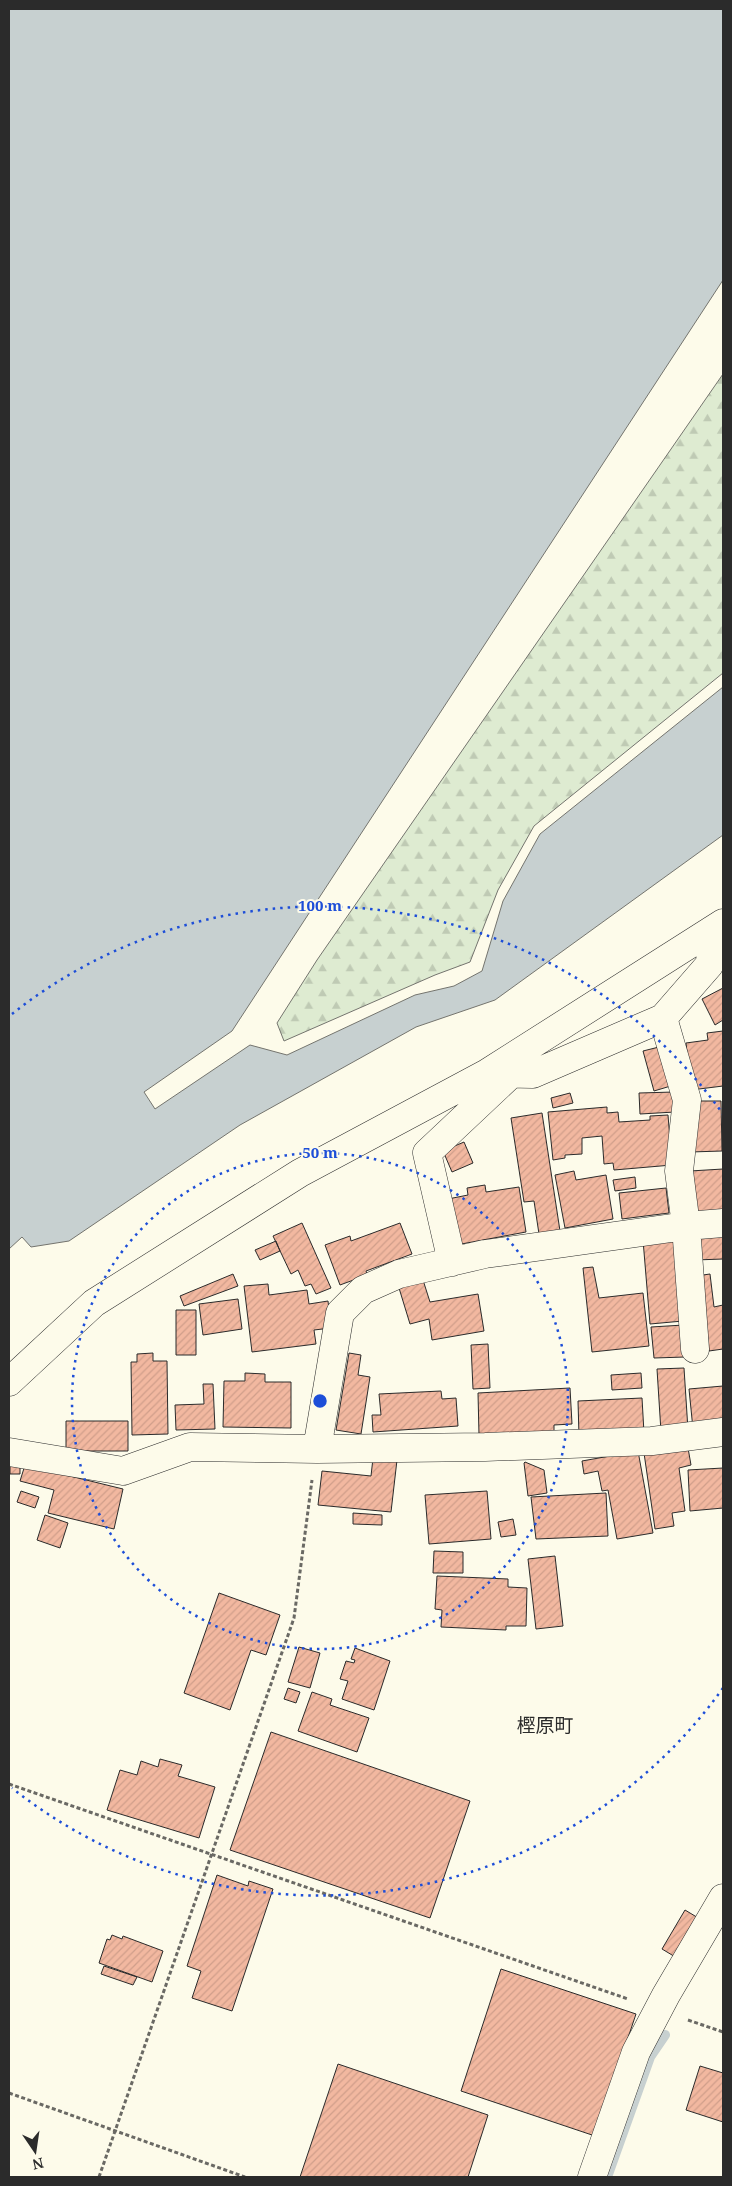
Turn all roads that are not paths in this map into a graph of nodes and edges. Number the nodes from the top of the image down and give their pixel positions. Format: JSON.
{"nodes":[{"id":1,"x":718,"y":926,"type":"edge"},
{"id":2,"x":664,"y":1018,"type":"junction"},
{"id":3,"x":499,"y":1074,"type":"junction"},
{"id":4,"x":723,"y":1223,"type":"edge"},
{"id":5,"x":686,"y":1226,"type":"junction"},
{"id":6,"x":452,"y":1262,"type":"junction"},
{"id":7,"x":695,"y":1349,"type":"dead end"},
{"id":8,"x":9,"y":1382,"type":"edge"},
{"id":9,"x":723,"y":1432,"type":"edge"},
{"id":10,"x":316,"y":1449,"type":"junction"},
{"id":11,"x":9,"y":1452,"type":"edge"},
{"id":12,"x":723,"y":1898,"type":"edge"},
{"id":13,"x":592,"y":2177,"type":"edge"}],
"edges":[{"from":1,"to":2,"type":"street"},
{"from":1,"to":3,"type":"street"},
{"from":2,"to":3,"type":"street"},
{"from":2,"to":5,"type":"street"},
{"from":3,"to":6,"type":"street"},
{"from":3,"to":8,"type":"street"},
{"from":4,"to":5,"type":"street"},
{"from":5,"to":6,"type":"street"},
{"from":5,"to":7,"type":"street"},
{"from":6,"to":10,"type":"street"},
{"from":9,"to":10,"type":"street"},
{"from":10,"to":11,"type":"street"},
{"from":12,"to":13,"type":"street"}]}
